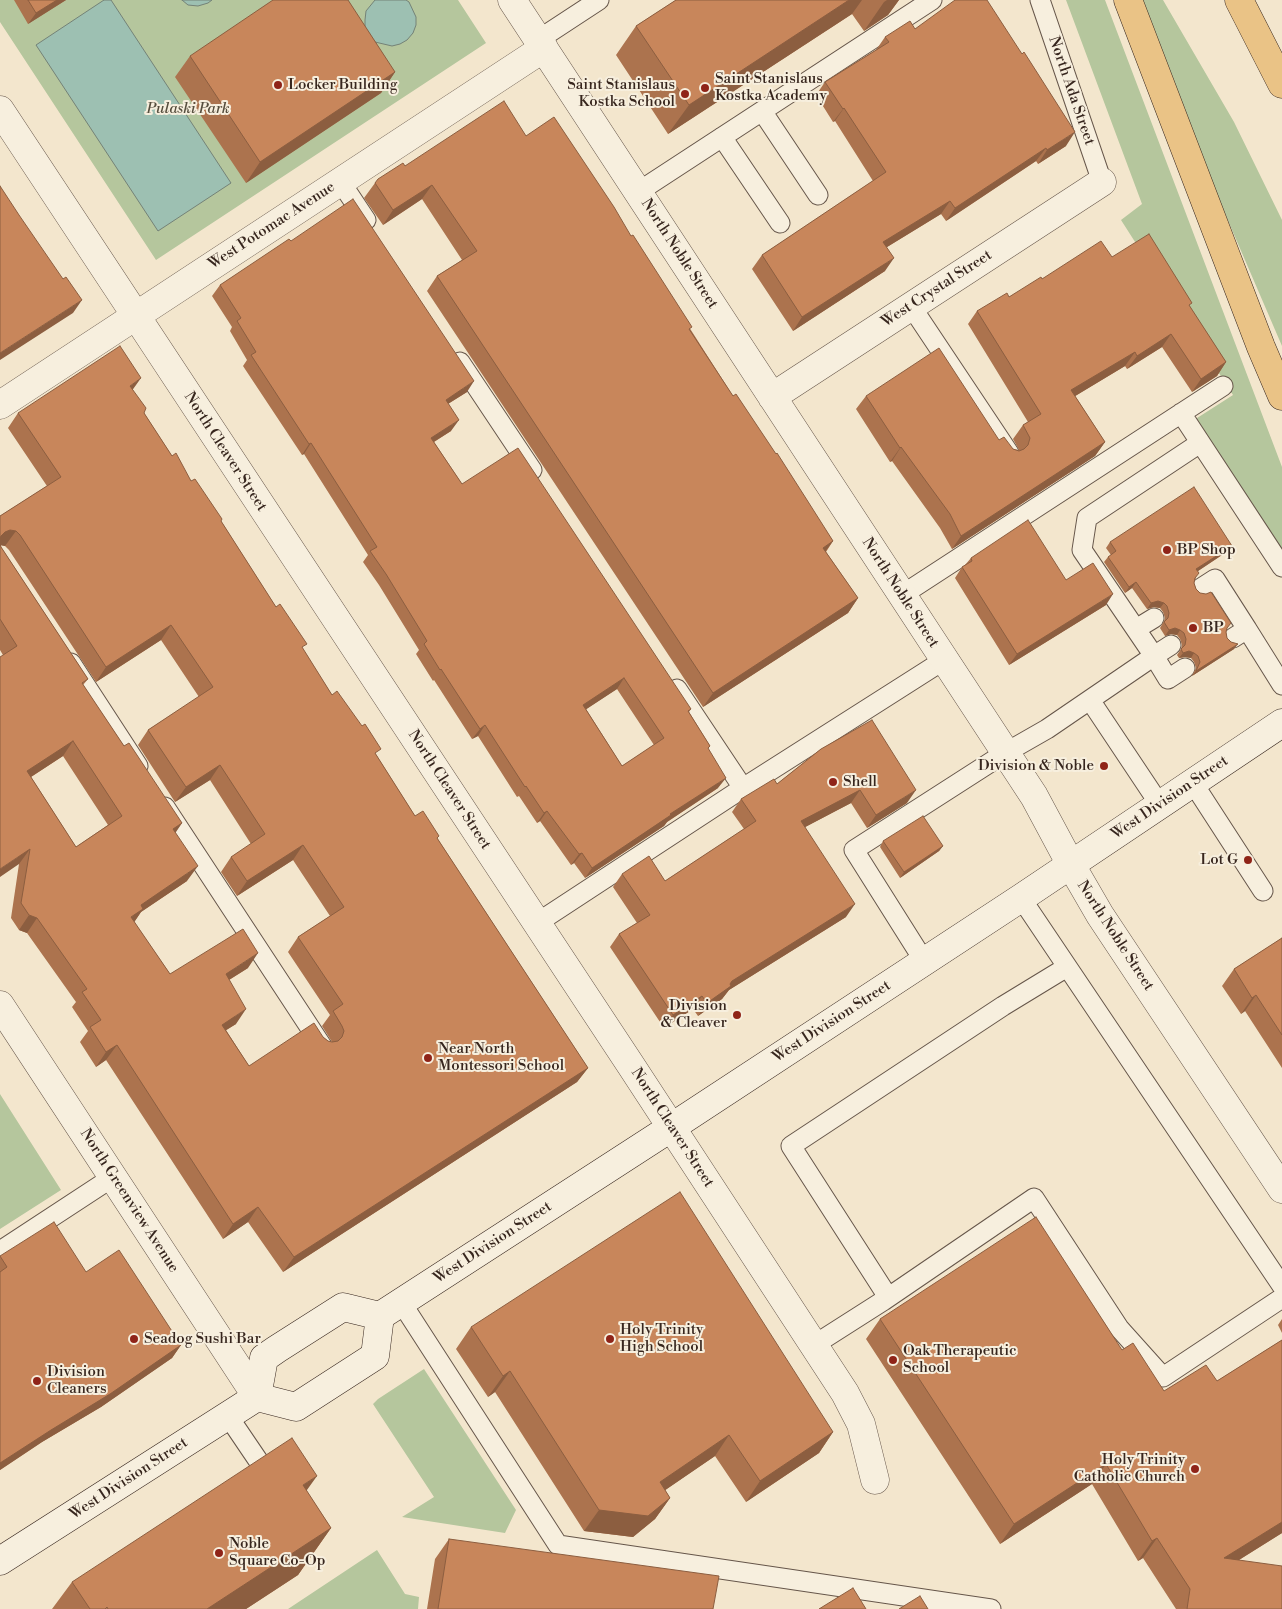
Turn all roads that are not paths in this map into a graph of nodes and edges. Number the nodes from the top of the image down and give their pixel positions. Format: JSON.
{"nodes":[{"id":1,"x":512,"y":0,"type":"edge"},
{"id":2,"x":599,"y":0,"type":"edge"},
{"id":3,"x":932,"y":0,"type":"edge"},
{"id":4,"x":1040,"y":0,"type":"edge"},
{"id":5,"x":1128,"y":0,"type":"edge"},
{"id":6,"x":1240,"y":0,"type":"edge"},
{"id":7,"x":541,"y":44,"type":"junction"},
{"id":8,"x":1282,"y":84,"type":"edge"},
{"id":9,"x":0,"y":110,"type":"edge"},
{"id":10,"x":762,"y":111,"type":"junction"},
{"id":11,"x":722,"y":137,"type":"junction"},
{"id":12,"x":340,"y":181,"type":"junction"},
{"id":13,"x":1102,"y":182,"type":"joint"},
{"id":14,"x":638,"y":192,"type":"junction"},
{"id":15,"x":818,"y":195,"type":"dead end"},
{"id":16,"x":780,"y":223,"type":"dead end"},
{"id":17,"x":377,"y":236,"type":"edge"},
{"id":18,"x":911,"y":306,"type":"junction"},
{"id":19,"x":135,"y":316,"type":"junction"},
{"id":20,"x":453,"y":351,"type":"edge"},
{"id":21,"x":1223,"y":386,"type":"dead end"},
{"id":22,"x":1282,"y":396,"type":"edge"},
{"id":23,"x":772,"y":397,"type":"junction"},
{"id":24,"x":0,"y":405,"type":"edge"},
{"id":25,"x":1181,"y":413,"type":"junction"},
{"id":26,"x":1200,"y":443,"type":"junction"},
{"id":27,"x":1009,"y":453,"type":"edge"},
{"id":28,"x":540,"y":483,"type":"edge"},
{"id":29,"x":1282,"y":567,"type":"edge"},
{"id":30,"x":1201,"y":588,"type":"dead end"},
{"id":31,"x":902,"y":595,"type":"junction"},
{"id":32,"x":1154,"y":618,"type":"dead end"},
{"id":33,"x":1136,"y":629,"type":"junction"},
{"id":34,"x":1171,"y":645,"type":"dead end"},
{"id":35,"x":60,"y":647,"type":"edge"},
{"id":36,"x":1154,"y":656,"type":"junction"},
{"id":37,"x":944,"y":660,"type":"junction"},
{"id":38,"x":1186,"y":668,"type":"dead end"},
{"id":39,"x":666,"y":673,"type":"edge"},
{"id":40,"x":1282,"y":685,"type":"edge"},
{"id":41,"x":1090,"y":700,"type":"junction"},
{"id":42,"x":1282,"y":723,"type":"edge"},
{"id":43,"x":1005,"y":753,"type":"junction"},
{"id":44,"x":1193,"y":783,"type":"junction"},
{"id":45,"x":742,"y":788,"type":"junction"},
{"id":46,"x":1160,"y":805,"type":"junction"},
{"id":47,"x":1071,"y":865,"type":"junction"},
{"id":48,"x":1263,"y":891,"type":"dead end"},
{"id":49,"x":1021,"y":898,"type":"junction"},
{"id":50,"x":536,"y":923,"type":"junction"},
{"id":51,"x":924,"y":961,"type":"junction"},
{"id":52,"x":1067,"y":967,"type":"junction"},
{"id":53,"x":0,"y":1005,"type":"edge"},
{"id":54,"x":322,"y":1046,"type":"edge"},
{"id":55,"x":672,"y":1128,"type":"junction"},
{"id":56,"x":113,"y":1177,"type":"junction"},
{"id":57,"x":1282,"y":1189,"type":"edge"},
{"id":58,"x":0,"y":1251,"type":"edge"},
{"id":59,"x":1282,"y":1286,"type":"edge"},
{"id":60,"x":888,"y":1297,"type":"junction"},
{"id":61,"x":1282,"y":1298,"type":"edge"},
{"id":62,"x":390,"y":1309,"type":"junction"},
{"id":63,"x":814,"y":1345,"type":"junction"},
{"id":64,"x":257,"y":1397,"type":"junction"},
{"id":65,"x":228,"y":1416,"type":"junction"},
{"id":66,"x":875,"y":1480,"type":"dead end"},
{"id":67,"x":275,"y":1486,"type":"edge"},
{"id":68,"x":0,"y":1561,"type":"edge"},
{"id":69,"x":991,"y":1609,"type":"edge"}],
"edges":[{"from":1,"to":7,"type":"street","name":"North Noble Street"},
{"from":2,"to":7,"type":"lane"},
{"from":3,"to":10,"type":"lane"},
{"from":4,"to":13,"type":"lane","name":"North Ada Street"},
{"from":5,"to":22,"type":"highway"},
{"from":6,"to":8,"type":"highway"},
{"from":7,"to":12,"type":"street","name":"West Potomac Avenue"},
{"from":7,"to":14,"type":"street","name":"North Noble Street"},
{"from":9,"to":19,"type":"street","name":"North Cleaver Street"},
{"from":10,"to":11,"type":"lane"},
{"from":10,"to":15,"type":"lane"},
{"from":11,"to":14,"type":"lane"},
{"from":11,"to":16,"type":"lane"},
{"from":12,"to":17,"type":"lane"},
{"from":12,"to":19,"type":"street","name":"West Potomac Avenue"},
{"from":13,"to":18,"type":"street","name":"West Crystal Street"},
{"from":14,"to":23,"type":"street","name":"North Noble Street"},
{"from":18,"to":23,"type":"street","name":"West Crystal Street"},
{"from":18,"to":27,"type":"lane"},
{"from":19,"to":24,"type":"street","name":"West Potomac Avenue"},
{"from":19,"to":50,"type":"street","name":"North Cleaver Street"},
{"from":20,"to":28,"type":"lane"},
{"from":21,"to":25,"type":"lane"},
{"from":23,"to":31,"type":"street","name":"North Noble Street"},
{"from":25,"to":26,"type":"lane"},
{"from":25,"to":31,"type":"lane"},
{"from":26,"to":29,"type":"lane"},
{"from":26,"to":33,"type":"lane"},
{"from":30,"to":40,"type":"lane"},
{"from":31,"to":37,"type":"street","name":"North Noble Street"},
{"from":32,"to":33,"type":"lane"},
{"from":33,"to":36,"type":"lane"},
{"from":34,"to":36,"type":"lane"},
{"from":35,"to":54,"type":"lane"},
{"from":36,"to":38,"type":"lane"},
{"from":36,"to":41,"type":"lane"},
{"from":37,"to":43,"type":"street","name":"North Noble Street"},
{"from":37,"to":45,"type":"lane"},
{"from":39,"to":45,"type":"lane"},
{"from":41,"to":43,"type":"lane"},
{"from":41,"to":46,"type":"lane"},
{"from":42,"to":44,"type":"street","name":"West Division Street"},
{"from":43,"to":47,"type":"street","name":"North Noble Street"},
{"from":43,"to":51,"type":"lane"},
{"from":44,"to":46,"type":"street","name":"West Division Street"},
{"from":44,"to":48,"type":"lane"},
{"from":45,"to":50,"type":"lane"},
{"from":46,"to":47,"type":"street","name":"West Division Street"},
{"from":47,"to":49,"type":"street","name":"West Division Street"},
{"from":47,"to":57,"type":"street","name":"North Noble Street"},
{"from":49,"to":51,"type":"street","name":"West Division Street"},
{"from":49,"to":52,"type":"lane"},
{"from":50,"to":55,"type":"street","name":"North Cleaver Street"},
{"from":51,"to":55,"type":"street","name":"West Division Street"},
{"from":52,"to":59,"type":"lane"},
{"from":52,"to":60,"type":"lane"},
{"from":53,"to":56,"type":"street","name":"North Greenview Avenue"},
{"from":55,"to":62,"type":"street","name":"West Division Street"},
{"from":55,"to":63,"type":"street","name":"North Cleaver Street"},
{"from":56,"to":58,"type":"lane"},
{"from":56,"to":64,"type":"street","name":"North Greenview Avenue"},
{"from":60,"to":61,"type":"lane"},
{"from":60,"to":63,"type":"lane"},
{"from":62,"to":64,"type":"street"},
{"from":62,"to":64,"type":"street"},
{"from":62,"to":69,"type":"lane"},
{"from":63,"to":66,"type":"street","name":"North Cleaver Street"},
{"from":64,"to":65,"type":"street","name":"West Division Street"},
{"from":65,"to":67,"type":"lane"},
{"from":65,"to":68,"type":"street","name":"West Division Street"}]}
